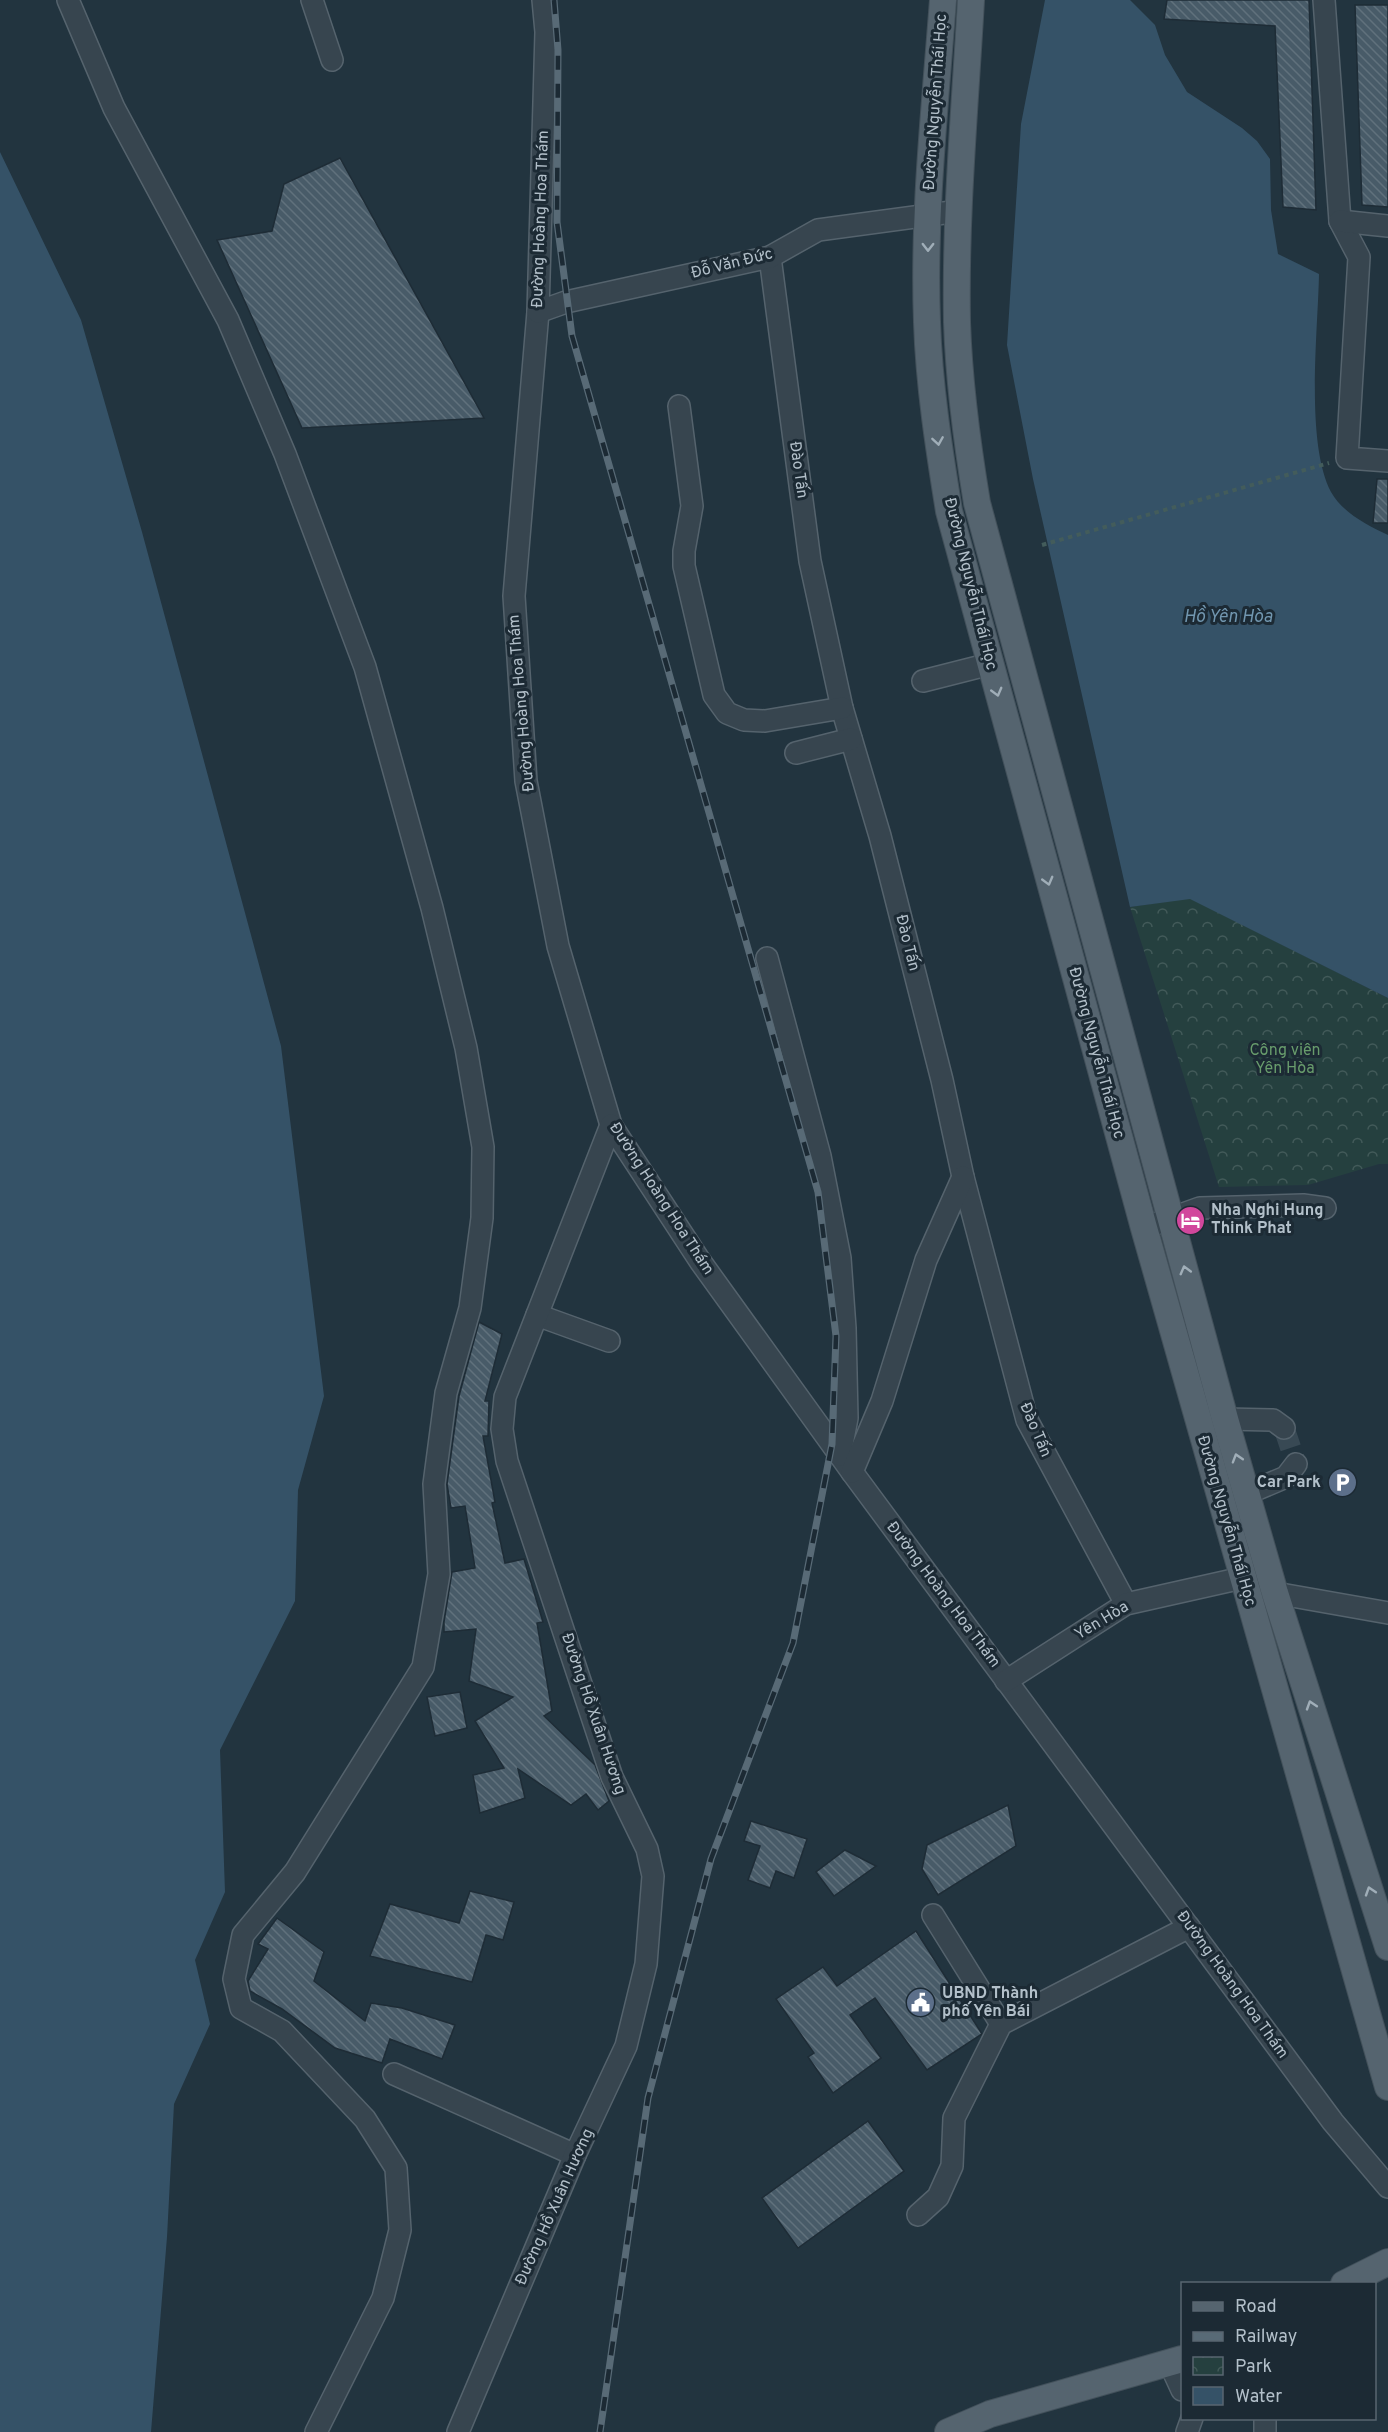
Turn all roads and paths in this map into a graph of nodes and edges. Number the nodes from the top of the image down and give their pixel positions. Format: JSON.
{"nodes":[{"id":1,"x":68,"y":0,"type":"edge"},
{"id":2,"x":312,"y":0,"type":"edge"},
{"id":3,"x":543,"y":0,"type":"edge"},
{"id":4,"x":943,"y":0,"type":"edge"},
{"id":5,"x":971,"y":0,"type":"edge"},
{"id":6,"x":1324,"y":0,"type":"edge"},
{"id":7,"x":332,"y":60,"type":"dead end"},
{"id":8,"x":958,"y":211,"type":"junction"},
{"id":9,"x":928,"y":214,"type":"junction"},
{"id":10,"x":1340,"y":221,"type":"junction"},
{"id":11,"x":1388,"y":226,"type":"edge"},
{"id":12,"x":770,"y":257,"type":"junction"},
{"id":13,"x":538,"y":312,"type":"junction"},
{"id":14,"x":679,"y":406,"type":"dead end"},
{"id":15,"x":1347,"y":458,"type":"junction"},
{"id":16,"x":1388,"y":461,"type":"edge"},
{"id":17,"x":1042,"y":545,"type":"dead end"},
{"id":18,"x":990,"y":664,"type":"junction"},
{"id":19,"x":922,"y":681,"type":"dead end"},
{"id":20,"x":842,"y":708,"type":"junction"},
{"id":21,"x":851,"y":739,"type":"junction"},
{"id":22,"x":796,"y":753,"type":"dead end"},
{"id":23,"x":767,"y":958,"type":"dead end"},
{"id":24,"x":611,"y":1125,"type":"junction"},
{"id":25,"x":963,"y":1177,"type":"junction"},
{"id":26,"x":1324,"y":1208,"type":"dead end"},
{"id":27,"x":1170,"y":1218,"type":"junction"},
{"id":28,"x":1144,"y":1228,"type":"junction"},
{"id":29,"x":537,"y":1315,"type":"junction"},
{"id":30,"x":609,"y":1341,"type":"dead end"},
{"id":31,"x":1225,"y":1419,"type":"junction"},
{"id":32,"x":1284,"y":1428,"type":"dead end"},
{"id":33,"x":846,"y":1464,"type":"junction"},
{"id":34,"x":1296,"y":1464,"type":"dead end"},
{"id":35,"x":1248,"y":1493,"type":"junction"},
{"id":36,"x":1242,"y":1578,"type":"junction"},
{"id":37,"x":1275,"y":1593,"type":"junction"},
{"id":38,"x":1126,"y":1604,"type":"junction"},
{"id":39,"x":1388,"y":1612,"type":"edge"},
{"id":40,"x":1006,"y":1681,"type":"junction"},
{"id":41,"x":933,"y":1915,"type":"dead end"},
{"id":42,"x":1189,"y":1927,"type":"junction"},
{"id":43,"x":1388,"y":1947,"type":"edge"},
{"id":44,"x":1001,"y":2024,"type":"junction"},
{"id":45,"x":394,"y":2074,"type":"dead end"},
{"id":46,"x":1388,"y":2088,"type":"edge"},
{"id":47,"x":575,"y":2156,"type":"junction"},
{"id":48,"x":1388,"y":2187,"type":"edge"},
{"id":49,"x":918,"y":2215,"type":"dead end"},
{"id":50,"x":1388,"y":2262,"type":"edge"},
{"id":51,"x":1346,"y":2282,"type":"edge"},
{"id":52,"x":1176,"y":2362,"type":"edge"},
{"id":53,"x":1181,"y":2385,"type":"edge"},
{"id":54,"x":316,"y":2432,"type":"edge"},
{"id":55,"x":458,"y":2432,"type":"edge"},
{"id":56,"x":948,"y":2432,"type":"edge"}],
"edges":[{"from":1,"to":54,"type":"street"},
{"from":2,"to":7,"type":"street"},
{"from":3,"to":13,"type":"street","name":"Đường Hoàng Hoa Thám"},
{"from":4,"to":9,"type":"main road","name":"Đường Nguyễn Thái Học"},
{"from":5,"to":8,"type":"main road","name":"Đường Nguyễn Thái Học"},
{"from":6,"to":10,"type":"street"},
{"from":8,"to":9,"type":"street","name":"Đỗ Văn Đức"},
{"from":8,"to":27,"type":"main road","name":"Đường Nguyễn Thái Học"},
{"from":9,"to":12,"type":"street","name":"Đỗ Văn Đức"},
{"from":9,"to":18,"type":"main road","name":"Đường Nguyễn Thái Học","one_way":true},
{"from":10,"to":11,"type":"street"},
{"from":10,"to":15,"type":"street"},
{"from":12,"to":13,"type":"street","name":"Đỗ Văn Đức"},
{"from":12,"to":20,"type":"street","name":"Đào Tấn"},
{"from":13,"to":24,"type":"street","name":"Đường Hoàng Hoa Thám"},
{"from":14,"to":20,"type":"street"},
{"from":15,"to":16,"type":"street"},
{"from":15,"to":17,"type":"path"},
{"from":18,"to":19,"type":"street"},
{"from":18,"to":28,"type":"main road","name":"Đường Nguyễn Thái Học","one_way":true},
{"from":20,"to":21,"type":"street","name":"Đào Tấn"},
{"from":21,"to":22,"type":"street"},
{"from":21,"to":25,"type":"street","name":"Đào Tấn"},
{"from":23,"to":33,"type":"street"},
{"from":24,"to":29,"type":"street","name":"Đường Hồ Xuân Hương"},
{"from":24,"to":33,"type":"street","name":"Đường Hoàng Hoa Thám"},
{"from":25,"to":33,"type":"street"},
{"from":25,"to":38,"type":"street","name":"Đào Tấn"},
{"from":26,"to":27,"type":"street"},
{"from":27,"to":28,"type":"street"},
{"from":31,"to":27,"type":"main road","name":"Đường Nguyễn Thái Học","one_way":true},
{"from":28,"to":36,"type":"main road","name":"Đường Nguyễn Thái Học"},
{"from":29,"to":30,"type":"street"},
{"from":29,"to":47,"type":"street","name":"Đường Hồ Xuân Hương"},
{"from":31,"to":32,"type":"street"},
{"from":35,"to":31,"type":"main road","name":"Đường Nguyễn Thái Học","one_way":true},
{"from":33,"to":40,"type":"street","name":"Đường Hoàng Hoa Thám"},
{"from":34,"to":35,"type":"street"},
{"from":35,"to":37,"type":"main road","name":"Đường Nguyễn Thái Học"},
{"from":36,"to":38,"type":"street","name":"Yên Hòa"},
{"from":36,"to":46,"type":"main road","name":"Đường Nguyễn Thái Học"},
{"from":37,"to":39,"type":"street"},
{"from":43,"to":37,"type":"main road","name":"Đường Nguyễn Thái Học","one_way":true},
{"from":38,"to":40,"type":"street","name":"Yên Hòa"},
{"from":40,"to":42,"type":"street","name":"Đường Hoàng Hoa Thám"},
{"from":41,"to":44,"type":"street"},
{"from":42,"to":44,"type":"street"},
{"from":42,"to":48,"type":"street","name":"Đường Hoàng Hoa Thám"},
{"from":44,"to":49,"type":"street"},
{"from":45,"to":47,"type":"street"},
{"from":47,"to":55,"type":"street","name":"Đường Hồ Xuân Hương"},
{"from":50,"to":51,"type":"main road"},
{"from":52,"to":53,"type":"street"},
{"from":52,"to":56,"type":"main road"}]}
